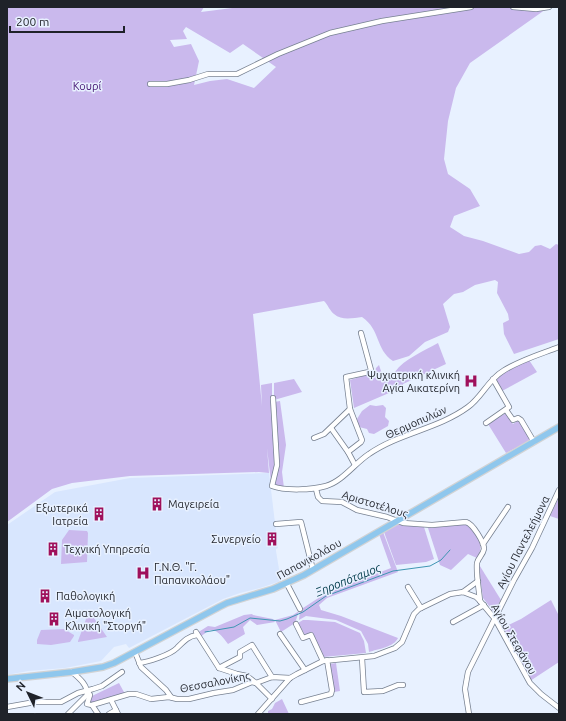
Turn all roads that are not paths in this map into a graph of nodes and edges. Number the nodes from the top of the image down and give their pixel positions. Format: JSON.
{"nodes":[{"id":1,"x":471,"y":7,"type":"edge"},
{"id":2,"x":513,"y":7,"type":"edge"},
{"id":3,"x":549,"y":7,"type":"edge"},
{"id":4,"x":150,"y":84,"type":"dead end"},
{"id":5,"x":361,"y":333,"type":"dead end"},
{"id":6,"x":559,"y":347,"type":"edge"},
{"id":7,"x":493,"y":379,"type":"junction"},
{"id":8,"x":273,"y":398,"type":"dead end"},
{"id":9,"x":350,"y":408,"type":"junction"},
{"id":10,"x":507,"y":409,"type":"junction"},
{"id":11,"x":486,"y":423,"type":"dead end"},
{"id":12,"x":559,"y":427,"type":"edge"},
{"id":13,"x":331,"y":428,"type":"junction"},
{"id":14,"x":314,"y":438,"type":"dead end"},
{"id":15,"x":534,"y":442,"type":"junction"},
{"id":16,"x":348,"y":452,"type":"junction"},
{"id":17,"x":355,"y":465,"type":"junction"},
{"id":18,"x":316,"y":489,"type":"junction"},
{"id":19,"x":559,"y":490,"type":"edge"},
{"id":20,"x":508,"y":507,"type":"dead end"},
{"id":21,"x":397,"y":521,"type":"junction"},
{"id":22,"x":276,"y":524,"type":"dead end"},
{"id":23,"x":483,"y":544,"type":"junction"},
{"id":24,"x":313,"y":570,"type":"junction"},
{"id":25,"x":478,"y":580,"type":"junction"},
{"id":26,"x":287,"y":584,"type":"junction"},
{"id":27,"x":408,"y":587,"type":"dead end"},
{"id":28,"x":462,"y":592,"type":"junction"},
{"id":29,"x":482,"y":603,"type":"junction"},
{"id":30,"x":421,"y":608,"type":"junction"},
{"id":31,"x":300,"y":609,"type":"dead end"},
{"id":32,"x":495,"y":619,"type":"junction"},
{"id":33,"x":453,"y":622,"type":"dead end"},
{"id":34,"x":296,"y":624,"type":"dead end"},
{"id":35,"x":280,"y":634,"type":"dead end"},
{"id":36,"x":135,"y":652,"type":"junction"},
{"id":37,"x":362,"y":658,"type":"junction"},
{"id":38,"x":325,"y":661,"type":"junction"},
{"id":39,"x":139,"y":663,"type":"junction"},
{"id":40,"x":219,"y":668,"type":"junction"},
{"id":41,"x":305,"y":670,"type":"junction"},
{"id":42,"x":72,"y":672,"type":"junction"},
{"id":43,"x":122,"y":672,"type":"dead end"},
{"id":44,"x":272,"y":677,"type":"junction"},
{"id":45,"x":290,"y":678,"type":"junction"},
{"id":46,"x":7,"y":679,"type":"edge"},
{"id":47,"x":256,"y":683,"type":"junction"},
{"id":48,"x":403,"y":685,"type":"dead end"},
{"id":49,"x":87,"y":691,"type":"junction"},
{"id":50,"x":170,"y":697,"type":"junction"},
{"id":51,"x":272,"y":698,"type":"junction"},
{"id":52,"x":111,"y":700,"type":"junction"},
{"id":53,"x":301,"y":702,"type":"dead end"},
{"id":54,"x":92,"y":705,"type":"junction"},
{"id":55,"x":7,"y":707,"type":"edge"},
{"id":56,"x":559,"y":708,"type":"edge"},
{"id":57,"x":117,"y":712,"type":"edge"},
{"id":58,"x":68,"y":714,"type":"edge"},
{"id":59,"x":98,"y":714,"type":"edge"},
{"id":60,"x":109,"y":714,"type":"edge"},
{"id":61,"x":258,"y":714,"type":"edge"},
{"id":62,"x":469,"y":714,"type":"edge"}],
"edges":[{"from":1,"to":4,"type":"street"},
{"from":2,"to":3,"type":"street"},
{"from":5,"to":9,"type":"street"},
{"from":6,"to":7,"type":"street","name":"Θερμοπυλών"},
{"from":7,"to":10,"type":"street"},
{"from":7,"to":17,"type":"street","name":"Θερμοπυλών"},
{"from":8,"to":18,"type":"street","name":"Θερμοπυλών"},
{"from":9,"to":13,"type":"street"},
{"from":9,"to":16,"type":"street"},
{"from":10,"to":11,"type":"street"},
{"from":10,"to":15,"type":"street"},
{"from":12,"to":15,"type":"main road","name":"Παπανικολάου"},
{"from":13,"to":14,"type":"street"},
{"from":13,"to":16,"type":"street"},
{"from":15,"to":21,"type":"main road","name":"Παπανικολάου"},
{"from":16,"to":17,"type":"street"},
{"from":17,"to":18,"type":"street","name":"Θερμοπυλών"},
{"from":18,"to":21,"type":"street","name":"Αριστοτέλους"},
{"from":19,"to":32,"type":"street","name":"Αγίου Παντελεήμονα"},
{"from":20,"to":23,"type":"street"},
{"from":21,"to":23,"type":"street","name":"Αριστοτέλους"},
{"from":21,"to":24,"type":"main road","name":"Παπανικολάου"},
{"from":22,"to":24,"type":"street"},
{"from":23,"to":25,"type":"street"},
{"from":24,"to":26,"type":"main road","name":"Παπανικολάου"},
{"from":25,"to":28,"type":"street"},
{"from":25,"to":29,"type":"street"},
{"from":26,"to":31,"type":"street"},
{"from":26,"to":36,"type":"main road","name":"Παπανικολάου"},
{"from":27,"to":30,"type":"street"},
{"from":28,"to":29,"type":"street","name":"Αγίου Στεφάνου"},
{"from":28,"to":30,"type":"street"},
{"from":29,"to":32,"type":"street","name":"Αγίου Στεφάνου"},
{"from":29,"to":33,"type":"street"},
{"from":30,"to":37,"type":"street"},
{"from":32,"to":56,"type":"street","name":"Αγίου Στεφάνου"},
{"from":32,"to":62,"type":"street","name":"Αγίου Παντελεήμονα"},
{"from":34,"to":38,"type":"street"},
{"from":35,"to":41,"type":"street"},
{"from":36,"to":39,"type":"street"},
{"from":36,"to":42,"type":"main road","name":"Παπανικολάου"},
{"from":37,"to":38,"type":"street"},
{"from":37,"to":48,"type":"street"},
{"from":38,"to":41,"type":"street"},
{"from":38,"to":53,"type":"street"},
{"from":39,"to":40,"type":"street"},
{"from":39,"to":50,"type":"street"},
{"from":40,"to":44,"type":"street"},
{"from":40,"to":47,"type":"street"},
{"from":41,"to":45,"type":"street"},
{"from":42,"to":46,"type":"main road","name":"Παπανικολάου"},
{"from":42,"to":49,"type":"street"},
{"from":43,"to":49,"type":"street"},
{"from":44,"to":45,"type":"street","name":"Θεσσαλονίκης"},
{"from":44,"to":47,"type":"street","name":"Θεσσαλονίκης"},
{"from":45,"to":51,"type":"street"},
{"from":47,"to":50,"type":"street","name":"Θεσσαλονίκης"},
{"from":47,"to":51,"type":"street"},
{"from":49,"to":54,"type":"street"},
{"from":49,"to":55,"type":"street"},
{"from":49,"to":58,"type":"street"},
{"from":50,"to":52,"type":"street","name":"Θεσσαλονίκης"},
{"from":51,"to":61,"type":"street"},
{"from":52,"to":54,"type":"street","name":"Θεσσαλονίκης"},
{"from":52,"to":57,"type":"street"},
{"from":54,"to":59,"type":"street"},
{"from":57,"to":60,"type":"street"}]}
